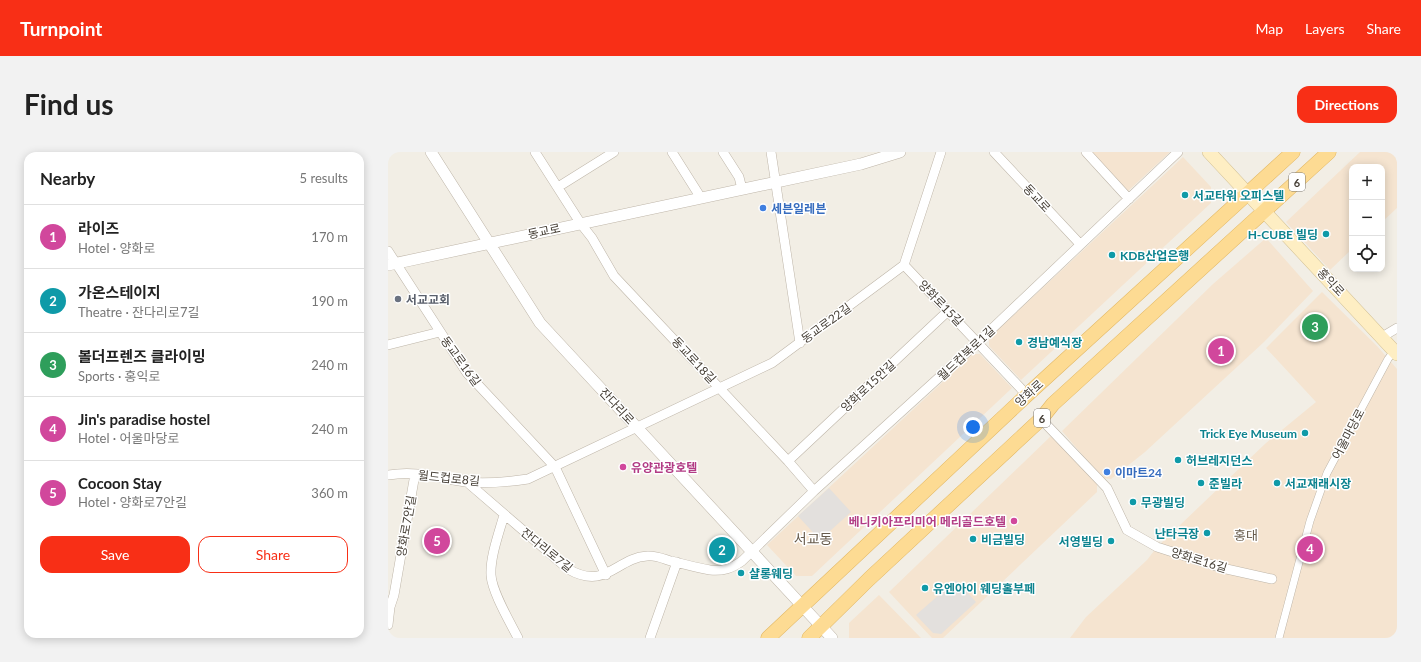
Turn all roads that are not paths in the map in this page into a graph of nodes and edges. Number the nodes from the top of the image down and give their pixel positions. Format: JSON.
{"nodes":[{"id":1,"x":431,"y":152,"type":"edge"},
{"id":2,"x":535,"y":152,"type":"edge"},
{"id":3,"x":614,"y":152,"type":"edge"},
{"id":4,"x":672,"y":152,"type":"edge"},
{"id":5,"x":723,"y":152,"type":"edge"},
{"id":6,"x":771,"y":152,"type":"edge"},
{"id":7,"x":900,"y":152,"type":"edge"},
{"id":8,"x":941,"y":152,"type":"edge"},
{"id":9,"x":994,"y":152,"type":"edge"},
{"id":10,"x":1086,"y":152,"type":"edge"},
{"id":11,"x":1178,"y":152,"type":"edge"},
{"id":12,"x":1209,"y":152,"type":"edge"},
{"id":13,"x":1293,"y":152,"type":"edge"},
{"id":14,"x":1329,"y":152,"type":"edge"},
{"id":15,"x":776,"y":181,"type":"junction"},
{"id":16,"x":558,"y":187,"type":"junction"},
{"id":17,"x":742,"y":189,"type":"junction"},
{"id":18,"x":1247,"y":193,"type":"junction"},
{"id":19,"x":701,"y":198,"type":"junction"},
{"id":20,"x":1129,"y":199,"type":"junction"},
{"id":21,"x":1265,"y":211,"type":"junction"},
{"id":22,"x":581,"y":224,"type":"junction"},
{"id":23,"x":488,"y":243,"type":"junction"},
{"id":24,"x":1080,"y":244,"type":"junction"},
{"id":25,"x":388,"y":251,"type":"edge"},
{"id":26,"x":392,"y":264,"type":"edge"},
{"id":27,"x":904,"y":265,"type":"junction"},
{"id":28,"x":948,"y":311,"type":"junction"},
{"id":29,"x":1397,"y":328,"type":"edge"},
{"id":30,"x":440,"y":332,"type":"junction"},
{"id":31,"x":1382,"y":337,"type":"junction"},
{"id":32,"x":978,"y":342,"type":"junction"},
{"id":33,"x":800,"y":343,"type":"junction"},
{"id":34,"x":388,"y":345,"type":"edge"},
{"id":35,"x":1396,"y":352,"type":"edge"},
{"id":36,"x":720,"y":389,"type":"junction"},
{"id":37,"x":1027,"y":395,"type":"junction"},
{"id":38,"x":1041,"y":419,"type":"junction"},
{"id":39,"x":637,"y":427,"type":"junction"},
{"id":40,"x":788,"y":461,"type":"junction"},
{"id":41,"x":555,"y":467,"type":"junction"},
{"id":42,"x":415,"y":474,"type":"junction"},
{"id":43,"x":388,"y":476,"type":"edge"},
{"id":44,"x":467,"y":482,"type":"junction"},
{"id":45,"x":814,"y":491,"type":"junction"},
{"id":46,"x":504,"y":515,"type":"junction"},
{"id":47,"x":751,"y":552,"type":"junction"},
{"id":48,"x":678,"y":562,"type":"junction"},
{"id":49,"x":606,"y":574,"type":"junction"},
{"id":50,"x":1272,"y":579,"type":"dead end"},
{"id":51,"x":391,"y":596,"type":"edge"},
{"id":52,"x":803,"y":606,"type":"junction"},
{"id":53,"x":388,"y":625,"type":"edge"},
{"id":54,"x":821,"y":626,"type":"junction"},
{"id":55,"x":518,"y":638,"type":"edge"},
{"id":56,"x":650,"y":638,"type":"edge"},
{"id":57,"x":768,"y":638,"type":"edge"},
{"id":58,"x":809,"y":638,"type":"edge"},
{"id":59,"x":832,"y":638,"type":"edge"},
{"id":60,"x":1279,"y":638,"type":"edge"}],
"edges":[{"from":1,"to":23,"type":"street","name":"잔다리로"},
{"from":2,"to":16,"type":"street","name":"동교로18길"},
{"from":3,"to":16,"type":"street"},
{"from":4,"to":19,"type":"street"},
{"from":5,"to":17,"type":"street"},
{"from":6,"to":15,"type":"street"},
{"from":7,"to":15,"type":"street","name":"동교로"},
{"from":8,"to":27,"type":"street"},
{"from":9,"to":24,"type":"street","name":"동교로"},
{"from":10,"to":20,"type":"street"},
{"from":11,"to":20,"type":"street","name":"월드컵북로1길"},
{"from":12,"to":18,"type":"main road","name":"홍익로"},
{"from":13,"to":18,"type":"main road","name":"양화로","number":"6"},
{"from":14,"to":21,"type":"main road","name":"양화로","number":"6"},
{"from":15,"to":17,"type":"street","name":"동교로"},
{"from":15,"to":33,"type":"street"},
{"from":16,"to":22,"type":"street","name":"동교로18길"},
{"from":17,"to":19,"type":"street","name":"동교로"},
{"from":18,"to":21,"type":"main road","name":"홍익로"},
{"from":18,"to":37,"type":"main road","name":"양화로","number":"6"},
{"from":19,"to":22,"type":"street","name":"동교로"},
{"from":20,"to":24,"type":"street","name":"월드컵북로1길"},
{"from":21,"to":31,"type":"main road","name":"홍익로"},
{"from":21,"to":38,"type":"main road","name":"양화로","number":"6"},
{"from":22,"to":23,"type":"street","name":"동교로"},
{"from":22,"to":36,"type":"street","name":"동교로18길"},
{"from":23,"to":26,"type":"street","name":"동교로"},
{"from":23,"to":39,"type":"street","name":"잔다리로"},
{"from":24,"to":32,"type":"street","name":"월드컵북로1길"},
{"from":25,"to":26,"type":"street","name":"동교로16길"},
{"from":26,"to":30,"type":"street","name":"동교로16길"},
{"from":27,"to":28,"type":"street","name":"양화로15길"},
{"from":27,"to":33,"type":"street","name":"동교로22길"},
{"from":28,"to":32,"type":"street","name":"양화로15길"},
{"from":28,"to":40,"type":"street","name":"양화로15안길"},
{"from":29,"to":31,"type":"street"},
{"from":30,"to":34,"type":"street"},
{"from":30,"to":41,"type":"street","name":"동교로16길"},
{"from":31,"to":35,"type":"main road","name":"홍익로"},
{"from":32,"to":37,"type":"street","name":"양화로15길"},
{"from":32,"to":45,"type":"street","name":"월드컵북로1길"},
{"from":33,"to":36,"type":"street","name":"동교로22길"},
{"from":35,"to":60,"type":"street","name":"어울마당로"},
{"from":36,"to":39,"type":"street","name":"동교로22길"},
{"from":36,"to":40,"type":"street","name":"동교로18길"},
{"from":37,"to":52,"type":"main road","name":"양화로","number":"6"},
{"from":38,"to":50,"type":"street","name":"양화로16길"},
{"from":38,"to":54,"type":"main road","name":"양화로","number":"6"},
{"from":39,"to":41,"type":"street","name":"월드컵로8길"},
{"from":39,"to":47,"type":"street","name":"잔다리로"},
{"from":40,"to":45,"type":"street","name":"동교로18길"},
{"from":41,"to":44,"type":"street","name":"월드컵로8길"},
{"from":41,"to":49,"type":"street"},
{"from":42,"to":43,"type":"street","name":"월드컵로8길"},
{"from":42,"to":44,"type":"street","name":"월드컵로8길"},
{"from":42,"to":51,"type":"street","name":"양화로7안길"},
{"from":44,"to":46,"type":"street","name":"잔다리로7길"},
{"from":45,"to":47,"type":"street","name":"월드컵북로1길"},
{"from":46,"to":49,"type":"street","name":"잔다리로7길"},
{"from":46,"to":55,"type":"street"},
{"from":47,"to":48,"type":"street","name":"잔다리로7길"},
{"from":47,"to":52,"type":"street","name":"잔다리로"},
{"from":48,"to":49,"type":"street","name":"잔다리로7길"},
{"from":48,"to":56,"type":"street"},
{"from":51,"to":53,"type":"street","name":"양화로7안길"},
{"from":52,"to":54,"type":"street","name":"잔다리로"},
{"from":52,"to":57,"type":"main road","name":"양화로","number":"6"},
{"from":54,"to":58,"type":"main road","name":"양화로","number":"6"},
{"from":54,"to":59,"type":"street","name":"잔다리로"}]}
